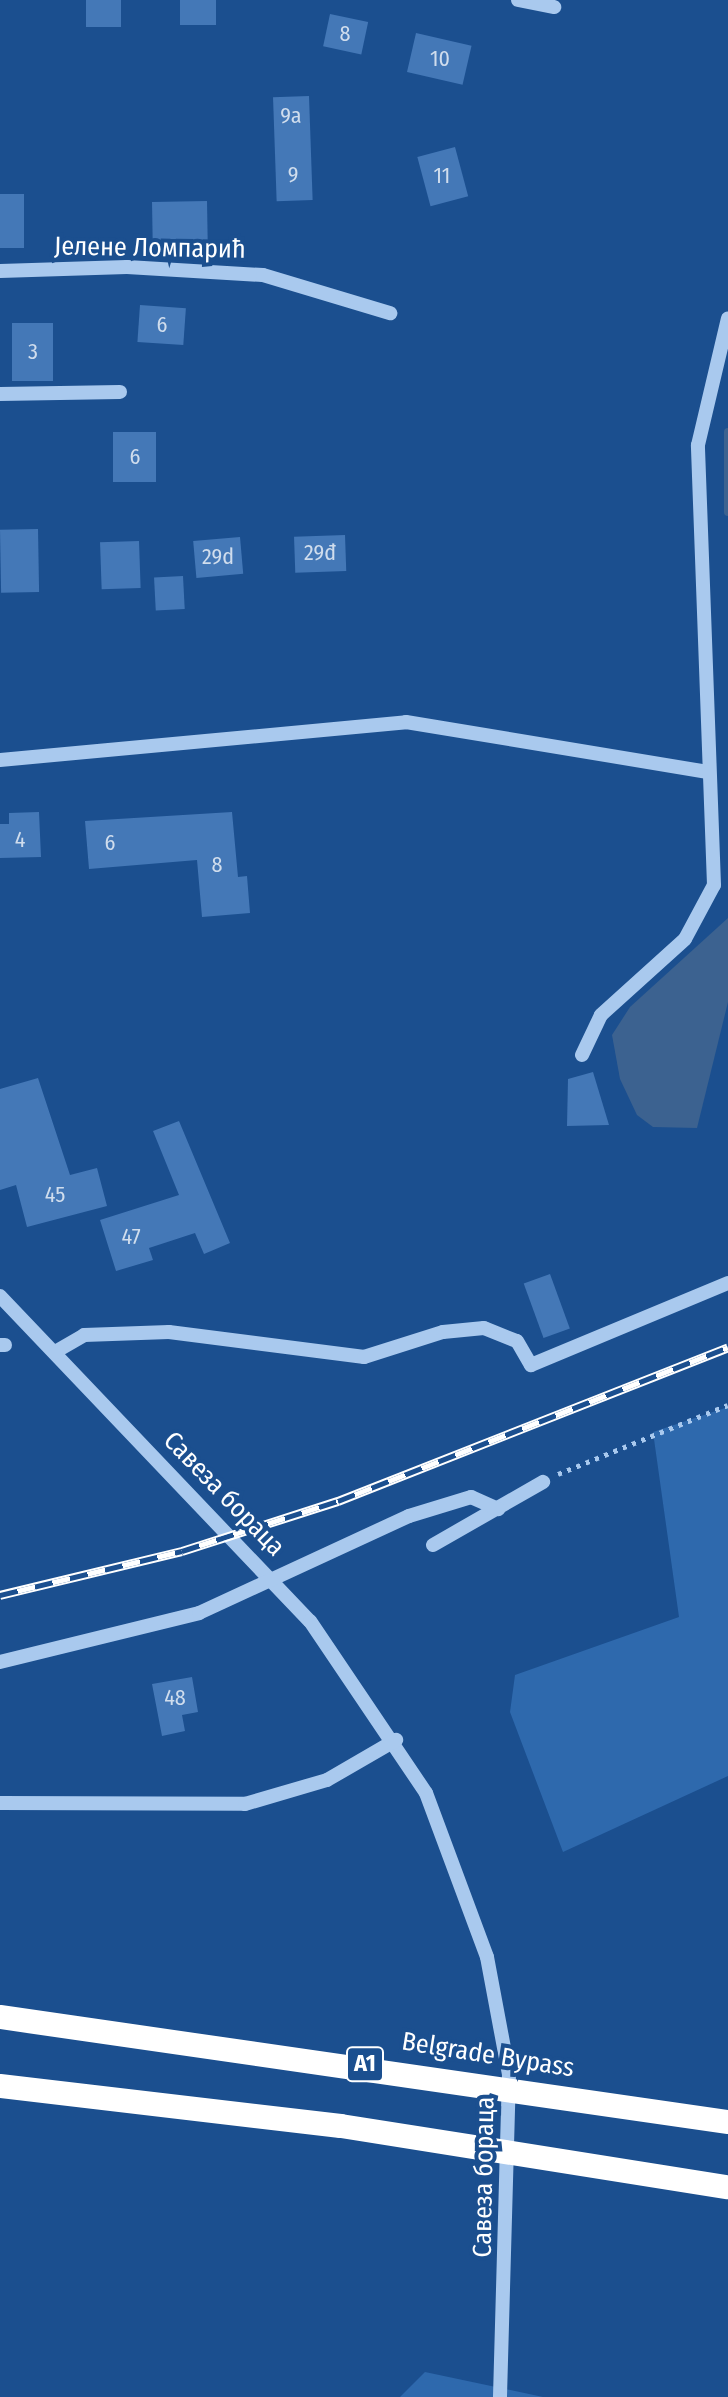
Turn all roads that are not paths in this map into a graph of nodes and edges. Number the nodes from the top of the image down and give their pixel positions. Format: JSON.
{"nodes":[{"id":1,"x":518,"y":0,"type":"edge"},
{"id":2,"x":554,"y":7,"type":"dead end"},
{"id":3,"x":0,"y":271,"type":"edge"},
{"id":4,"x":390,"y":313,"type":"dead end"},
{"id":5,"x":728,"y":318,"type":"edge"},
{"id":6,"x":120,"y":392,"type":"dead end"},
{"id":7,"x":0,"y":394,"type":"edge"},
{"id":8,"x":0,"y":760,"type":"edge"},
{"id":9,"x":708,"y":772,"type":"junction"},
{"id":10,"x":720,"y":886,"type":"edge"},
{"id":11,"x":582,"y":1055,"type":"dead end"},
{"id":12,"x":728,"y":1283,"type":"edge"},
{"id":13,"x":0,"y":1296,"type":"edge"},
{"id":14,"x":55,"y":1352,"type":"junction"},
{"id":15,"x":543,"y":1482,"type":"road end"},
{"id":16,"x":498,"y":1509,"type":"junction"},
{"id":17,"x":433,"y":1545,"type":"dead end"},
{"id":18,"x":0,"y":1662,"type":"edge"},
{"id":19,"x":396,"y":1740,"type":"junction"},
{"id":20,"x":0,"y":1803,"type":"edge"},
{"id":21,"x":0,"y":2017,"type":"edge"},
{"id":22,"x":0,"y":2086,"type":"edge"},
{"id":23,"x":728,"y":2122,"type":"edge"},
{"id":24,"x":728,"y":2187,"type":"edge"},
{"id":25,"x":500,"y":2397,"type":"edge"}],
"edges":[{"from":1,"to":2,"type":"street"},
{"from":3,"to":4,"type":"street","name":"Јелене Ломпарић"},
{"from":5,"to":9,"type":"street"},
{"from":6,"to":7,"type":"street"},
{"from":8,"to":9,"type":"street"},
{"from":9,"to":10,"type":"street"},
{"from":10,"to":11,"type":"street"},
{"from":12,"to":14,"type":"street"},
{"from":13,"to":14,"type":"street","name":"Савеза бораца"},
{"from":14,"to":19,"type":"street","name":"Савеза бораца"},
{"from":15,"to":16,"type":"street"},
{"from":16,"to":17,"type":"street"},
{"from":16,"to":18,"type":"street"},
{"from":19,"to":20,"type":"street"},
{"from":19,"to":25,"type":"street","name":"Савеза бораца"},
{"from":21,"to":23,"type":"highway","name":"Belgrade Bypass","number":"A1"},
{"from":22,"to":24,"type":"highway"}]}
